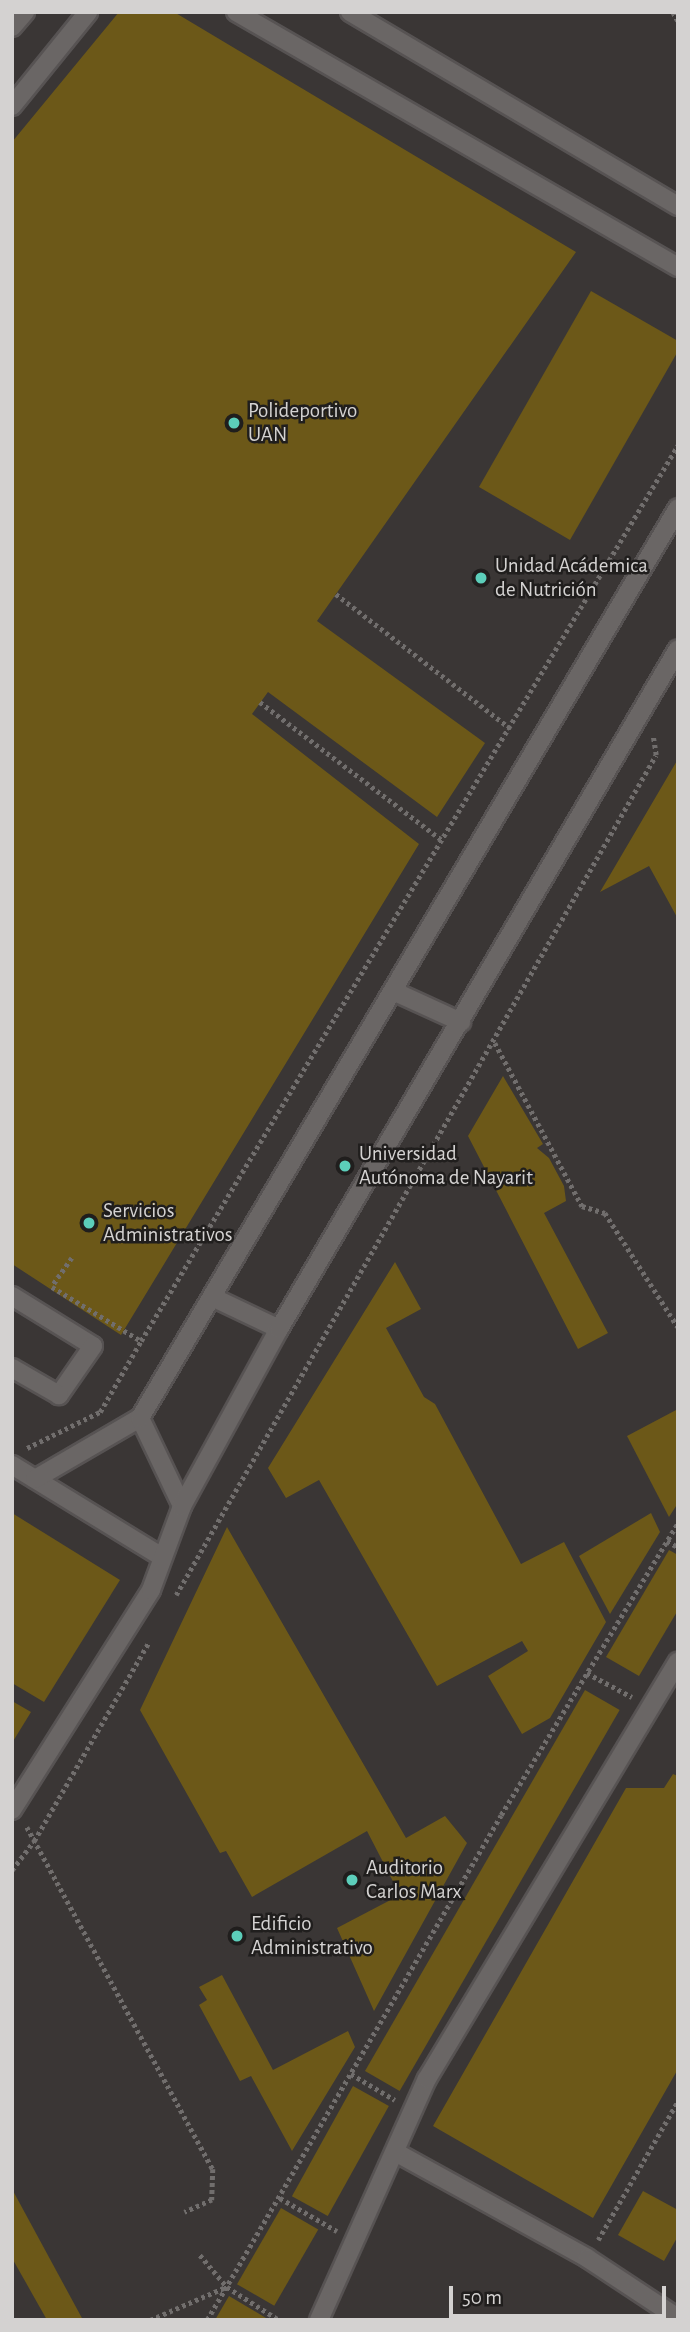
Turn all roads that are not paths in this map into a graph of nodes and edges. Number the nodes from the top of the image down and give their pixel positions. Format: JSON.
{"nodes":[{"id":1,"x":24,"y":12,"type":"edge"},
{"id":2,"x":88,"y":12,"type":"edge"},
{"id":3,"x":236,"y":12,"type":"edge"},
{"id":4,"x":350,"y":12,"type":"edge"},
{"id":5,"x":12,"y":27,"type":"edge"},
{"id":6,"x":12,"y":106,"type":"edge"},
{"id":7,"x":678,"y":206,"type":"edge"},
{"id":8,"x":678,"y":267,"type":"edge"},
{"id":9,"x":678,"y":508,"type":"edge"},
{"id":10,"x":678,"y":649,"type":"edge"},
{"id":11,"x":393,"y":991,"type":"junction"},
{"id":12,"x":461,"y":1022,"type":"junction"},
{"id":13,"x":12,"y":1296,"type":"edge"},
{"id":14,"x":212,"y":1297,"type":"junction"},
{"id":15,"x":279,"y":1329,"type":"junction"},
{"id":16,"x":12,"y":1368,"type":"edge"},
{"id":17,"x":140,"y":1418,"type":"junction"},
{"id":18,"x":12,"y":1465,"type":"edge"},
{"id":19,"x":35,"y":1479,"type":"junction"},
{"id":20,"x":182,"y":1506,"type":"junction"},
{"id":21,"x":162,"y":1557,"type":"junction"},
{"id":22,"x":678,"y":1662,"type":"edge"},
{"id":23,"x":14,"y":1807,"type":"edge"},
{"id":24,"x":397,"y":2153,"type":"junction"},
{"id":25,"x":678,"y":2318,"type":"edge"},
{"id":26,"x":319,"y":2320,"type":"edge"}],
"edges":[{"from":1,"to":5,"type":"street"},
{"from":2,"to":6,"type":"street"},
{"from":3,"to":8,"type":"street"},
{"from":4,"to":7,"type":"street"},
{"from":9,"to":11,"type":"street"},
{"from":10,"to":12,"type":"street"},
{"from":11,"to":12,"type":"street"},
{"from":11,"to":14,"type":"street"},
{"from":12,"to":15,"type":"street"},
{"from":13,"to":16,"type":"street"},
{"from":14,"to":15,"type":"street"},
{"from":14,"to":17,"type":"street"},
{"from":15,"to":20,"type":"street"},
{"from":17,"to":19,"type":"street"},
{"from":17,"to":20,"type":"street"},
{"from":18,"to":19,"type":"street"},
{"from":19,"to":21,"type":"street"},
{"from":20,"to":21,"type":"street"},
{"from":21,"to":23,"type":"street"},
{"from":22,"to":24,"type":"street"},
{"from":24,"to":25,"type":"street"},
{"from":24,"to":26,"type":"street"}]}
